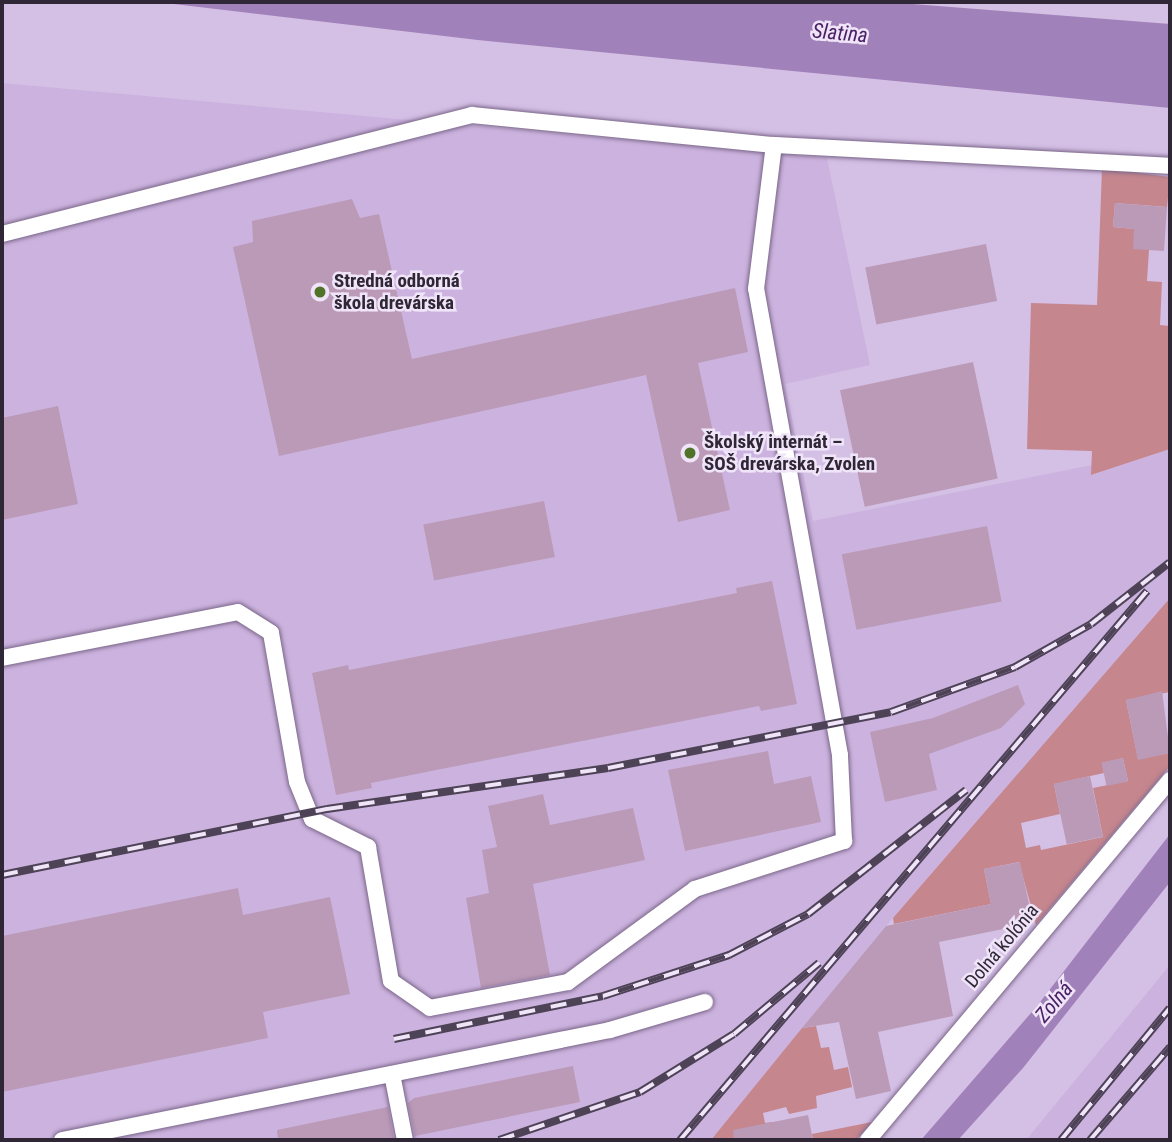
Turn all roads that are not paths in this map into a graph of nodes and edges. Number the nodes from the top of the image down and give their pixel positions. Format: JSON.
{"nodes":[{"id":1,"x":775,"y":145,"type":"junction"},
{"id":2,"x":1170,"y":166,"type":"edge"},
{"id":3,"x":2,"y":234,"type":"edge"},
{"id":4,"x":2,"y":658,"type":"edge"},
{"id":5,"x":1170,"y":780,"type":"edge"},
{"id":6,"x":705,"y":1002,"type":"dead end"},
{"id":7,"x":392,"y":1074,"type":"junction"},
{"id":8,"x":62,"y":1140,"type":"edge"},
{"id":9,"x":405,"y":1140,"type":"edge"},
{"id":10,"x":868,"y":1140,"type":"edge"}],
"edges":[{"from":1,"to":2,"type":"lane"},
{"from":1,"to":3,"type":"lane"},
{"from":1,"to":4,"type":"lane"},
{"from":5,"to":10,"type":"lane","name":"Dolná kolónia"},
{"from":6,"to":7,"type":"lane"},
{"from":7,"to":8,"type":"lane"},
{"from":7,"to":9,"type":"lane"}]}
